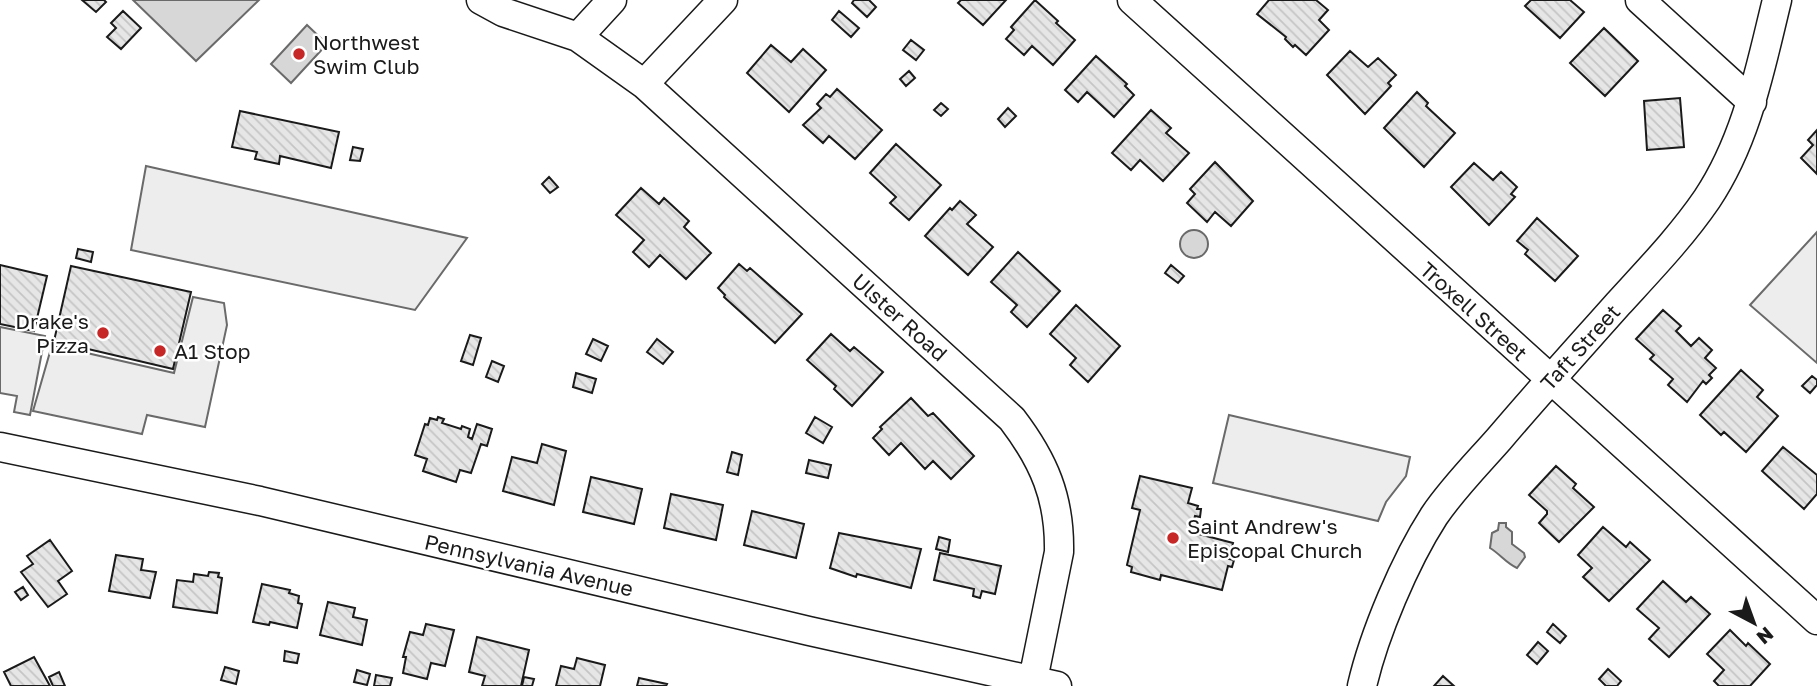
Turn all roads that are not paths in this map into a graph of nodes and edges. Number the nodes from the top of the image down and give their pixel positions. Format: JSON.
{"nodes":[{"id":1,"x":481,"y":0,"type":"edge"},
{"id":2,"x":612,"y":0,"type":"edge"},
{"id":3,"x":723,"y":0,"type":"edge"},
{"id":4,"x":1132,"y":0,"type":"edge"},
{"id":5,"x":1640,"y":0,"type":"edge"},
{"id":6,"x":1777,"y":0,"type":"edge"},
{"id":7,"x":578,"y":37,"type":"junction"},
{"id":8,"x":644,"y":84,"type":"junction"},
{"id":9,"x":1752,"y":102,"type":"junction"},
{"id":10,"x":1550,"y":380,"type":"junction"},
{"id":11,"x":0,"y":447,"type":"edge"},
{"id":12,"x":1817,"y":620,"type":"edge"},
{"id":13,"x":977,"y":677,"type":"edge"},
{"id":14,"x":1045,"y":683,"type":"edge"},
{"id":15,"x":1362,"y":686,"type":"edge"}],
"edges":[{"from":1,"to":7,"type":"street","name":"Ulster Road"},
{"from":2,"to":7,"type":"street"},
{"from":3,"to":8,"type":"street"},
{"from":4,"to":10,"type":"street","name":"Troxell Street"},
{"from":5,"to":9,"type":"street"},
{"from":6,"to":9,"type":"street","name":"Taft Street"},
{"from":7,"to":8,"type":"street","name":"Ulster Road"},
{"from":8,"to":14,"type":"street","name":"Ulster Road"},
{"from":9,"to":10,"type":"street","name":"Taft Street"},
{"from":10,"to":12,"type":"street","name":"Troxell Street"},
{"from":10,"to":15,"type":"street","name":"Taft Street"},
{"from":11,"to":13,"type":"street","name":"Pennsylvania Avenue"},
{"from":13,"to":14,"type":"street","name":"Pennsylvania Avenue"}]}
